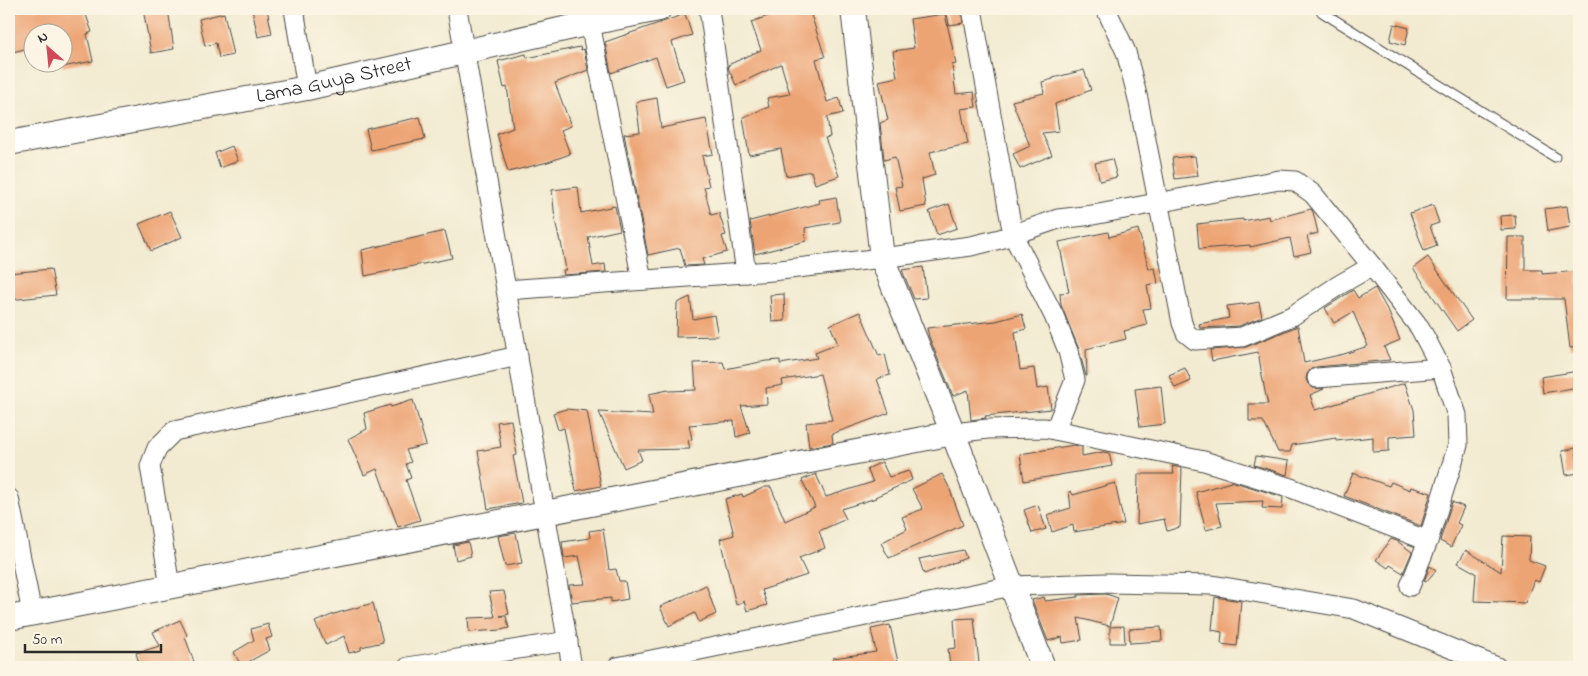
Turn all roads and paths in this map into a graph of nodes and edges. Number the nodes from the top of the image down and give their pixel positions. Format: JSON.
{"nodes":[{"id":1,"x":294,"y":9,"type":"edge"},
{"id":2,"x":457,"y":9,"type":"edge"},
{"id":3,"x":659,"y":9,"type":"edge"},
{"id":4,"x":708,"y":9,"type":"edge"},
{"id":5,"x":853,"y":9,"type":"edge"},
{"id":6,"x":972,"y":9,"type":"edge"},
{"id":7,"x":1106,"y":9,"type":"edge"},
{"id":8,"x":1320,"y":9,"type":"edge"},
{"id":9,"x":588,"y":16,"type":"edge"},
{"id":10,"x":464,"y":52,"type":"junction"},
{"id":11,"x":307,"y":88,"type":"junction"},
{"id":12,"x":9,"y":143,"type":"edge"},
{"id":13,"x":1555,"y":157,"type":"dead end"},
{"id":14,"x":1159,"y":203,"type":"junction"},
{"id":15,"x":1013,"y":235,"type":"junction"},
{"id":16,"x":882,"y":258,"type":"junction"},
{"id":17,"x":1372,"y":266,"type":"junction"},
{"id":18,"x":746,"y":273,"type":"junction"},
{"id":19,"x":642,"y":280,"type":"junction"},
{"id":20,"x":506,"y":290,"type":"junction"},
{"id":21,"x":518,"y":356,"type":"junction"},
{"id":22,"x":1441,"y":368,"type":"junction"},
{"id":23,"x":1317,"y":378,"type":"dead end"},
{"id":24,"x":1055,"y":430,"type":"junction"},
{"id":25,"x":952,"y":433,"type":"junction"},
{"id":26,"x":9,"y":498,"type":"edge"},
{"id":27,"x":545,"y":513,"type":"junction"},
{"id":28,"x":1428,"y":541,"type":"junction"},
{"id":29,"x":170,"y":586,"type":"junction"},
{"id":30,"x":1012,"y":586,"type":"junction"},
{"id":31,"x":1410,"y":586,"type":"dead end"},
{"id":32,"x":32,"y":613,"type":"junction"},
{"id":33,"x":9,"y":618,"type":"edge"},
{"id":34,"x":568,"y":641,"type":"junction"},
{"id":35,"x":408,"y":667,"type":"edge"},
{"id":36,"x":572,"y":667,"type":"edge"},
{"id":37,"x":617,"y":667,"type":"edge"},
{"id":38,"x":1043,"y":667,"type":"edge"},
{"id":39,"x":1497,"y":667,"type":"edge"}],
"edges":[{"from":1,"to":11,"type":"street"},
{"from":2,"to":10,"type":"street"},
{"from":3,"to":9,"type":"street","name":"Lama Guya Street"},
{"from":4,"to":18,"type":"street"},
{"from":5,"to":16,"type":"street"},
{"from":6,"to":15,"type":"street"},
{"from":7,"to":14,"type":"street"},
{"from":8,"to":13,"type":"lane"},
{"from":9,"to":10,"type":"street","name":"Lama Guya Street"},
{"from":9,"to":19,"type":"street"},
{"from":10,"to":11,"type":"street","name":"Lama Guya Street"},
{"from":10,"to":20,"type":"street"},
{"from":11,"to":12,"type":"street","name":"Lama Guya Street"},
{"from":14,"to":15,"type":"street"},
{"from":14,"to":17,"type":"street"},
{"from":14,"to":17,"type":"street"},
{"from":15,"to":16,"type":"street"},
{"from":15,"to":24,"type":"street"},
{"from":16,"to":18,"type":"street"},
{"from":16,"to":25,"type":"street"},
{"from":17,"to":22,"type":"street"},
{"from":18,"to":19,"type":"street"},
{"from":19,"to":20,"type":"street"},
{"from":20,"to":21,"type":"street"},
{"from":21,"to":27,"type":"street"},
{"from":21,"to":29,"type":"street"},
{"from":22,"to":23,"type":"street"},
{"from":22,"to":28,"type":"street"},
{"from":24,"to":25,"type":"street"},
{"from":24,"to":28,"type":"street"},
{"from":25,"to":27,"type":"street"},
{"from":25,"to":30,"type":"street"},
{"from":26,"to":32,"type":"street"},
{"from":27,"to":29,"type":"street"},
{"from":27,"to":34,"type":"street"},
{"from":28,"to":31,"type":"street"},
{"from":29,"to":32,"type":"street"},
{"from":30,"to":37,"type":"street"},
{"from":30,"to":38,"type":"street"},
{"from":30,"to":39,"type":"street"},
{"from":32,"to":33,"type":"street"},
{"from":34,"to":35,"type":"street"},
{"from":34,"to":36,"type":"street"}]}
